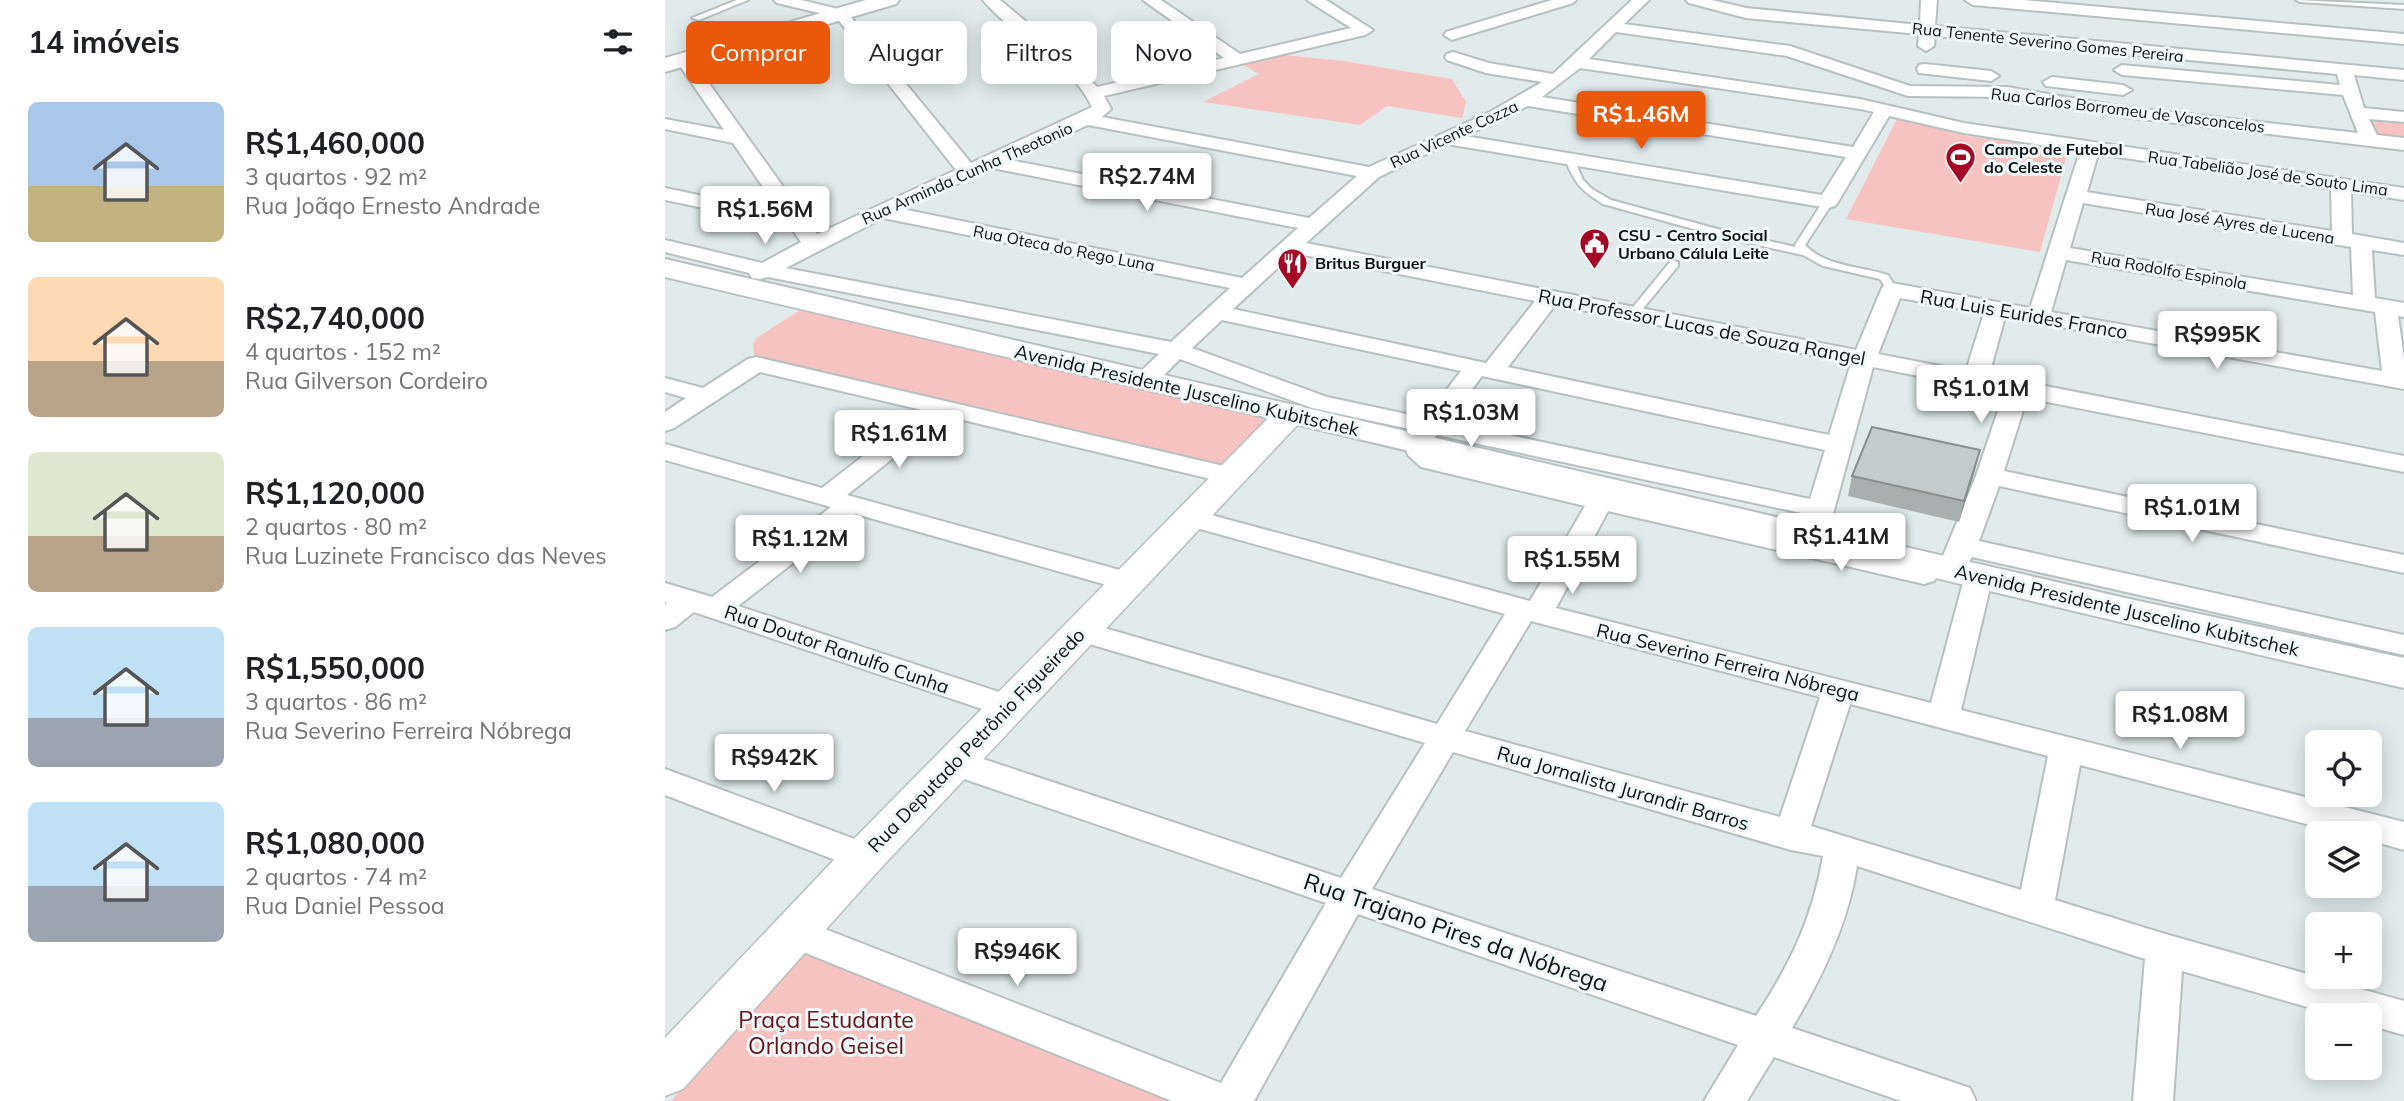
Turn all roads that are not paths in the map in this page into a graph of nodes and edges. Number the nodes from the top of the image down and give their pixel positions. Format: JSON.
{"nodes":[{"id":1,"x":744,"y":0,"type":"edge"},
{"id":2,"x":782,"y":0,"type":"edge"},
{"id":3,"x":889,"y":0,"type":"edge"},
{"id":4,"x":991,"y":0,"type":"edge"},
{"id":5,"x":1151,"y":0,"type":"edge"},
{"id":6,"x":1315,"y":0,"type":"edge"},
{"id":7,"x":1568,"y":0,"type":"edge"},
{"id":8,"x":1641,"y":0,"type":"edge"},
{"id":9,"x":1694,"y":0,"type":"edge"},
{"id":10,"x":1929,"y":0,"type":"edge"},
{"id":11,"x":1973,"y":0,"type":"edge"},
{"id":12,"x":2216,"y":0,"type":"edge"},
{"id":13,"x":2300,"y":0,"type":"edge"},
{"id":14,"x":1542,"y":3,"type":"edge"},
{"id":15,"x":1504,"y":4,"type":"dead end"},
{"id":16,"x":2404,"y":8,"type":"edge"},
{"id":17,"x":1524,"y":13,"type":"junction"},
{"id":18,"x":841,"y":14,"type":"junction"},
{"id":19,"x":696,"y":18,"type":"dead end"},
{"id":20,"x":1802,"y":18,"type":"junction"},
{"id":21,"x":1611,"y":27,"type":"junction"},
{"id":22,"x":1927,"y":30,"type":"junction"},
{"id":23,"x":1452,"y":35,"type":"dead end"},
{"id":24,"x":2404,"y":39,"type":"edge"},
{"id":25,"x":2226,"y":41,"type":"junction"},
{"id":26,"x":1780,"y":49,"type":"junction"},
{"id":27,"x":2119,"y":49,"type":"junction"},
{"id":28,"x":1453,"y":57,"type":"dead end"},
{"id":29,"x":1238,"y":60,"type":"junction"},
{"id":30,"x":1575,"y":62,"type":"junction"},
{"id":31,"x":671,"y":63,"type":"edge"},
{"id":32,"x":1925,"y":69,"type":"junction"},
{"id":33,"x":2122,"y":70,"type":"junction"},
{"id":34,"x":2344,"y":70,"type":"junction"},
{"id":35,"x":2404,"y":75,"type":"edge"},
{"id":36,"x":1555,"y":79,"type":"junction"},
{"id":37,"x":1873,"y":80,"type":"junction"},
{"id":38,"x":1976,"y":90,"type":"junction"},
{"id":39,"x":2123,"y":90,"type":"junction"},
{"id":40,"x":2351,"y":91,"type":"junction"},
{"id":41,"x":1093,"y":93,"type":"junction"},
{"id":42,"x":1921,"y":93,"type":"junction"},
{"id":43,"x":1525,"y":100,"type":"junction"},
{"id":44,"x":1860,"y":104,"type":"junction"},
{"id":45,"x":1884,"y":110,"type":"junction"},
{"id":46,"x":2126,"y":112,"type":"junction"},
{"id":47,"x":2357,"y":113,"type":"junction"},
{"id":48,"x":2404,"y":117,"type":"edge"},
{"id":49,"x":1086,"y":119,"type":"junction"},
{"id":50,"x":665,"y":124,"type":"edge"},
{"id":51,"x":1963,"y":128,"type":"junction"},
{"id":52,"x":2316,"y":133,"type":"junction"},
{"id":53,"x":741,"y":139,"type":"junction"},
{"id":54,"x":1448,"y":139,"type":"junction"},
{"id":55,"x":2370,"y":140,"type":"junction"},
{"id":56,"x":2404,"y":144,"type":"edge"},
{"id":57,"x":2091,"y":147,"type":"junction"},
{"id":58,"x":1858,"y":153,"type":"junction"},
{"id":59,"x":1570,"y":159,"type":"junction"},
{"id":60,"x":990,"y":162,"type":"junction"},
{"id":61,"x":968,"y":172,"type":"junction"},
{"id":62,"x":1372,"y":173,"type":"junction"},
{"id":63,"x":2332,"y":182,"type":"junction"},
{"id":64,"x":665,"y":194,"type":"edge"},
{"id":65,"x":2404,"y":194,"type":"edge"},
{"id":66,"x":2076,"y":196,"type":"junction"},
{"id":67,"x":1828,"y":202,"type":"junction"},
{"id":68,"x":881,"y":211,"type":"junction"},
{"id":69,"x":797,"y":221,"type":"junction"},
{"id":70,"x":1312,"y":225,"type":"junction"},
{"id":71,"x":2351,"y":241,"type":"junction"},
{"id":72,"x":813,"y":244,"type":"junction"},
{"id":73,"x":665,"y":246,"type":"edge"},
{"id":74,"x":1290,"y":246,"type":"junction"},
{"id":75,"x":2404,"y":248,"type":"edge"},
{"id":76,"x":1805,"y":251,"type":"junction"},
{"id":77,"x":2059,"y":252,"type":"junction"},
{"id":78,"x":1674,"y":264,"type":"dead end"},
{"id":79,"x":665,"y":268,"type":"edge"},
{"id":80,"x":765,"y":270,"type":"junction"},
{"id":81,"x":1246,"y":285,"type":"junction"},
{"id":82,"x":738,"y":286,"type":"junction"},
{"id":83,"x":1892,"y":290,"type":"junction"},
{"id":84,"x":1549,"y":298,"type":"junction"},
{"id":85,"x":2385,"y":307,"type":"edge"},
{"id":86,"x":1996,"y":309,"type":"junction"},
{"id":87,"x":1216,"y":312,"type":"junction"},
{"id":88,"x":1633,"y":314,"type":"junction"},
{"id":89,"x":2038,"y":317,"type":"junction"},
{"id":90,"x":1176,"y":351,"type":"junction"},
{"id":91,"x":1864,"y":359,"type":"junction"},
{"id":92,"x":1485,"y":368,"type":"junction"},
{"id":93,"x":1143,"y":381,"type":"junction"},
{"id":94,"x":1975,"y":381,"type":"junction"},
{"id":95,"x":2400,"y":382,"type":"edge"},
{"id":96,"x":665,"y":385,"type":"edge"},
{"id":97,"x":2018,"y":388,"type":"junction"},
{"id":98,"x":706,"y":396,"type":"junction"},
{"id":99,"x":942,"y":407,"type":"junction"},
{"id":100,"x":1291,"y":413,"type":"junction"},
{"id":101,"x":665,"y":423,"type":"edge"},
{"id":102,"x":1873,"y":430,"type":"edge"},
{"id":103,"x":1424,"y":434,"type":"junction"},
{"id":104,"x":1842,"y":434,"type":"junction"},
{"id":105,"x":1969,"y":448,"type":"edge"},
{"id":106,"x":665,"y":452,"type":"edge"},
{"id":107,"x":2404,"y":464,"type":"edge"},
{"id":108,"x":1993,"y":465,"type":"junction"},
{"id":109,"x":1228,"y":475,"type":"junction"},
{"id":110,"x":1620,"y":488,"type":"junction"},
{"id":111,"x":840,"y":500,"type":"junction"},
{"id":112,"x":1744,"y":515,"type":"junction"},
{"id":113,"x":1189,"y":517,"type":"junction"},
{"id":114,"x":1817,"y":523,"type":"junction"},
{"id":115,"x":2404,"y":564,"type":"edge"},
{"id":116,"x":1968,"y":569,"type":"junction"},
{"id":117,"x":1128,"y":582,"type":"junction"},
{"id":118,"x":2130,"y":598,"type":"junction"},
{"id":119,"x":691,"y":600,"type":"edge"},
{"id":120,"x":1530,"y":611,"type":"junction"},
{"id":121,"x":665,"y":620,"type":"edge"},
{"id":122,"x":2175,"y":628,"type":"junction"},
{"id":123,"x":1080,"y":631,"type":"junction"},
{"id":124,"x":2404,"y":645,"type":"edge"},
{"id":125,"x":2356,"y":649,"type":"junction"},
{"id":126,"x":2404,"y":673,"type":"edge"},
{"id":127,"x":2404,"y":686,"type":"edge"},
{"id":128,"x":1838,"y":691,"type":"junction"},
{"id":129,"x":1009,"y":707,"type":"junction"},
{"id":130,"x":1943,"y":718,"type":"junction"},
{"id":131,"x":1446,"y":738,"type":"junction"},
{"id":132,"x":2066,"y":750,"type":"junction"},
{"id":133,"x":956,"y":763,"type":"junction"},
{"id":134,"x":665,"y":782,"type":"edge"},
{"id":135,"x":1791,"y":835,"type":"junction"},
{"id":136,"x":2404,"y":836,"type":"edge"},
{"id":137,"x":1842,"y":848,"type":"junction"},
{"id":138,"x":864,"y":857,"type":"junction"},
{"id":139,"x":1349,"y":896,"type":"junction"},
{"id":140,"x":2035,"y":910,"type":"junction"},
{"id":141,"x":794,"y":932,"type":"junction"},
{"id":142,"x":2165,"y":950,"type":"junction"},
{"id":143,"x":2404,"y":1018,"type":"edge"},
{"id":144,"x":1764,"y":1036,"type":"junction"},
{"id":145,"x":673,"y":1053,"type":"edge"},
{"id":146,"x":1219,"y":1101,"type":"edge"},
{"id":147,"x":1232,"y":1101,"type":"edge"},
{"id":148,"x":1724,"y":1101,"type":"edge"},
{"id":149,"x":1956,"y":1101,"type":"edge"},
{"id":150,"x":2153,"y":1101,"type":"edge"}],
"edges":[{"from":1,"to":19,"type":"lane"},
{"from":2,"to":18,"type":"street"},
{"from":3,"to":18,"type":"main road"},
{"from":4,"to":41,"type":"street"},
{"from":5,"to":29,"type":"street"},
{"from":6,"to":29,"type":"street"},
{"from":7,"to":14,"type":"street"},
{"from":8,"to":21,"type":"street","name":"Rua Vicente Cozza"},
{"from":9,"to":20,"type":"street","name":"Rua Tenente Severino Gomes Pereira"},
{"from":10,"to":22,"type":"street"},
{"from":11,"to":25,"type":"street"},
{"from":12,"to":25,"type":"street"},
{"from":13,"to":16,"type":"lane"},
{"from":14,"to":17,"type":"street"},
{"from":15,"to":17,"type":"street"},
{"from":17,"to":23,"type":"street"},
{"from":18,"to":31,"type":"main road"},
{"from":18,"to":61,"type":"street"},
{"from":20,"to":22,"type":"street","name":"Rua Tenente Severino Gomes Pereira"},
{"from":20,"to":26,"type":"street"},
{"from":21,"to":26,"type":"street","name":"Rua Carlos Borromeu de Vasconcelos"},
{"from":21,"to":30,"type":"street","name":"Rua Vicente Cozza"},
{"from":22,"to":27,"type":"street","name":"Rua Tenente Severino Gomes Pereira"},
{"from":22,"to":32,"type":"street"},
{"from":24,"to":25,"type":"street"},
{"from":25,"to":27,"type":"street","name":"Rua Tenente Severino Gomes Pereira"},
{"from":25,"to":34,"type":"street","name":"Rua Tenente Severino Gomes Pereira"},
{"from":26,"to":37,"type":"street","name":"Rua Carlos Borromeu de Vasconcelos"},
{"from":27,"to":33,"type":"street"},
{"from":28,"to":36,"type":"street"},
{"from":29,"to":41,"type":"street"},
{"from":30,"to":36,"type":"street","name":"Rua Vicente Cozza"},
{"from":30,"to":44,"type":"street","name":"Rua Tabelião José de Souto Lima"},
{"from":31,"to":53,"type":"street"},
{"from":32,"to":39,"type":"street"},
{"from":32,"to":42,"type":"street"},
{"from":33,"to":39,"type":"street"},
{"from":33,"to":40,"type":"street"},
{"from":34,"to":35,"type":"street","name":"Rua Tenente Severino Gomes Pereira"},
{"from":34,"to":40,"type":"street"},
{"from":36,"to":43,"type":"street","name":"Rua Vicente Cozza"},
{"from":37,"to":42,"type":"street","name":"Rua Carlos Borromeu de Vasconcelos"},
{"from":37,"to":44,"type":"street"},
{"from":38,"to":42,"type":"street","name":"Rua Carlos Borromeu de Vasconcelos"},
{"from":38,"to":46,"type":"street","name":"Rua Carlos Borromeu de Vasconcelos"},
{"from":38,"to":51,"type":"street"},
{"from":39,"to":46,"type":"street"},
{"from":40,"to":47,"type":"street"},
{"from":41,"to":49,"type":"street"},
{"from":43,"to":54,"type":"street","name":"Rua Vicente Cozza"},
{"from":43,"to":58,"type":"street"},
{"from":44,"to":45,"type":"street","name":"Rua Tabelião José de Souto Lima"},
{"from":45,"to":51,"type":"street","name":"Rua Tabelião José de Souto Lima"},
{"from":45,"to":58,"type":"street"},
{"from":46,"to":52,"type":"street","name":"Rua Carlos Borromeu de Vasconcelos"},
{"from":47,"to":48,"type":"street"},
{"from":47,"to":55,"type":"street"},
{"from":49,"to":60,"type":"street","name":"Rua Arminda Cunha Theotonio"},
{"from":49,"to":62,"type":"street"},
{"from":50,"to":53,"type":"street"},
{"from":51,"to":57,"type":"street","name":"Rua Tabelião José de Souto Lima"},
{"from":52,"to":55,"type":"street","name":"Rua Carlos Borromeu de Vasconcelos"},
{"from":52,"to":63,"type":"street"},
{"from":53,"to":69,"type":"street"},
{"from":54,"to":59,"type":"street"},
{"from":54,"to":62,"type":"street","name":"Rua Vicente Cozza"},
{"from":55,"to":56,"type":"street","name":"Rua Carlos Borromeu de Vasconcelos"},
{"from":57,"to":63,"type":"street","name":"Rua Tabelião José de Souto Lima"},
{"from":57,"to":66,"type":"street"},
{"from":58,"to":67,"type":"street"},
{"from":59,"to":67,"type":"street"},
{"from":59,"to":76,"type":"lane"},
{"from":60,"to":61,"type":"street","name":"Rua Arminda Cunha Theotonio"},
{"from":60,"to":70,"type":"street"},
{"from":61,"to":68,"type":"street","name":"Rua Arminda Cunha Theotonio"},
{"from":62,"to":70,"type":"street","name":"Rua Vicente Cozza"},
{"from":63,"to":65,"type":"street","name":"Rua Tabelião José de Souto Lima"},
{"from":63,"to":71,"type":"street"},
{"from":64,"to":69,"type":"street"},
{"from":66,"to":71,"type":"street","name":"Rua José Ayres de Lucena"},
{"from":66,"to":77,"type":"street"},
{"from":67,"to":76,"type":"lane"},
{"from":68,"to":72,"type":"street","name":"Rua Arminda Cunha Theotonio"},
{"from":68,"to":81,"type":"street","name":"Rua Oteca do Rego Luna"},
{"from":69,"to":72,"type":"street"},
{"from":70,"to":74,"type":"street","name":"Rua Vicente Cozza"},
{"from":71,"to":75,"type":"street","name":"Rua José Ayres de Lucena"},
{"from":71,"to":85,"type":"street"},
{"from":72,"to":80,"type":"street","name":"Rua Arminda Cunha Theotonio"},
{"from":73,"to":80,"type":"street"},
{"from":74,"to":81,"type":"street","name":"Rua Vicente Cozza"},
{"from":74,"to":84,"type":"street","name":"Rua Professor Lucas de Souza Rangel"},
{"from":76,"to":83,"type":"lane"},
{"from":77,"to":85,"type":"street","name":"Rua Rodolfo Espinola"},
{"from":77,"to":89,"type":"street"},
{"from":78,"to":88,"type":"lane"},
{"from":79,"to":82,"type":"main road","name":"Avenida Presidente Juscelino Kubitschek"},
{"from":80,"to":82,"type":"street","name":"Rua Arminda Cunha Theotonio"},
{"from":80,"to":90,"type":"street"},
{"from":81,"to":87,"type":"street","name":"Rua Vicente Cozza"},
{"from":82,"to":93,"type":"main road","name":"Avenida Presidente Juscelino Kubitschek"},
{"from":83,"to":86,"type":"street","name":"Rua Luis Eurides Franco"},
{"from":83,"to":91,"type":"street"},
{"from":84,"to":88,"type":"street","name":"Rua Professor Lucas de Souza Rangel"},
{"from":84,"to":92,"type":"street"},
{"from":85,"to":95,"type":"street"},
{"from":86,"to":89,"type":"street","name":"Rua Luis Eurides Franco"},
{"from":86,"to":94,"type":"street"},
{"from":87,"to":90,"type":"street","name":"Rua Vicente Cozza"},
{"from":87,"to":92,"type":"street"},
{"from":88,"to":91,"type":"street","name":"Rua Professor Lucas de Souza Rangel"},
{"from":89,"to":95,"type":"street","name":"Rua Luis Eurides Franco"},
{"from":90,"to":93,"type":"street","name":"Rua Vicente Cozza"},
{"from":90,"to":103,"type":"street"},
{"from":91,"to":94,"type":"street","name":"Rua Professor Lucas de Souza Rangel"},
{"from":91,"to":104,"type":"street"},
{"from":92,"to":103,"type":"street"},
{"from":92,"to":104,"type":"street"},
{"from":93,"to":100,"type":"main road","name":"Avenida Presidente Juscelino Kubitschek"},
{"from":94,"to":97,"type":"street","name":"Rua Professor Lucas de Souza Rangel"},
{"from":96,"to":98,"type":"street"},
{"from":97,"to":107,"type":"street","name":"Rua Professor Lucas de Souza Rangel"},
{"from":97,"to":108,"type":"street"},
{"from":98,"to":99,"type":"street"},
{"from":98,"to":101,"type":"street"},
{"from":99,"to":109,"type":"street"},
{"from":99,"to":111,"type":"street"},
{"from":100,"to":103,"type":"main road","name":"Avenida Presidente Juscelino Kubitschek"},
{"from":100,"to":109,"type":"street","name":"Rua Deputado Petrônio Figueiredo"},
{"from":102,"to":104,"type":"street"},
{"from":103,"to":110,"type":"street"},
{"from":103,"to":110,"type":"main road","name":"Avenida Presidente Juscelino Kubitschek"},
{"from":104,"to":114,"type":"street"},
{"from":105,"to":108,"type":"street"},
{"from":106,"to":111,"type":"street"},
{"from":108,"to":115,"type":"street"},
{"from":108,"to":116,"type":"street"},
{"from":109,"to":113,"type":"street","name":"Rua Deputado Petrônio Figueiredo"},
{"from":110,"to":112,"type":"main road","name":"Avenida Presidente Juscelino Kubitschek"},
{"from":110,"to":120,"type":"street"},
{"from":111,"to":117,"type":"street"},
{"from":111,"to":119,"type":"street"},
{"from":112,"to":114,"type":"main road","name":"Avenida Presidente Juscelino Kubitschek"},
{"from":112,"to":116,"type":"street"},
{"from":113,"to":117,"type":"street","name":"Rua Deputado Petrônio Figueiredo"},
{"from":113,"to":120,"type":"street","name":"Rua Severino Ferreira Nóbrega"},
{"from":114,"to":116,"type":"main road","name":"Avenida Presidente Juscelino Kubitschek"},
{"from":116,"to":118,"type":"main road","name":"Avenida Presidente Juscelino Kubitschek"},
{"from":116,"to":122,"type":"street"},
{"from":116,"to":130,"type":"street"},
{"from":117,"to":123,"type":"street","name":"Rua Deputado Petrônio Figueiredo"},
{"from":118,"to":122,"type":"main road","name":"Avenida Presidente Juscelino Kubitschek"},
{"from":118,"to":125,"type":"street"},
{"from":119,"to":121,"type":"street"},
{"from":119,"to":129,"type":"street","name":"Rua Doutor Ranulfo Cunha"},
{"from":120,"to":128,"type":"street","name":"Rua Severino Ferreira Nóbrega"},
{"from":120,"to":131,"type":"street"},
{"from":122,"to":125,"type":"main road","name":"Avenida Presidente Juscelino Kubitschek"},
{"from":122,"to":127,"type":"street"},
{"from":123,"to":129,"type":"street","name":"Rua Deputado Petrônio Figueiredo"},
{"from":123,"to":131,"type":"street","name":"Rua Jornalista Jurandir Barros"},
{"from":124,"to":125,"type":"street"},
{"from":125,"to":126,"type":"main road","name":"Avenida Presidente Juscelino Kubitschek"},
{"from":128,"to":130,"type":"street","name":"Rua Severino Ferreira Nóbrega"},
{"from":128,"to":135,"type":"street"},
{"from":129,"to":133,"type":"street","name":"Rua Deputado Petrônio Figueiredo"},
{"from":130,"to":132,"type":"street","name":"Rua Severino Ferreira Nóbrega"},
{"from":131,"to":135,"type":"street","name":"Rua Jornalista Jurandir Barros"},
{"from":131,"to":139,"type":"street"},
{"from":132,"to":136,"type":"street","name":"Rua Severino Ferreira Nóbrega"},
{"from":132,"to":140,"type":"street"},
{"from":133,"to":138,"type":"street","name":"Rua Deputado Petrônio Figueiredo"},
{"from":133,"to":139,"type":"street","name":"Rua Trajano Pires da Nóbrega"},
{"from":134,"to":138,"type":"street"},
{"from":135,"to":137,"type":"street","name":"Rua Jornalista Jurandir Barros"},
{"from":137,"to":140,"type":"street","name":"Rua Jornalista Jurandir Barros"},
{"from":137,"to":144,"type":"street"},
{"from":138,"to":141,"type":"street","name":"Rua Deputado Petrônio Figueiredo"},
{"from":139,"to":144,"type":"street","name":"Rua Trajano Pires da Nóbrega"},
{"from":139,"to":147,"type":"street"},
{"from":140,"to":142,"type":"street","name":"Rua Jornalista Jurandir Barros"},
{"from":141,"to":145,"type":"street","name":"Rua Deputado Petrônio Figueiredo"},
{"from":141,"to":146,"type":"street"},
{"from":142,"to":143,"type":"street","name":"Rua Jornalista Jurandir Barros"},
{"from":142,"to":150,"type":"street"},
{"from":144,"to":148,"type":"street"},
{"from":144,"to":149,"type":"street","name":"Rua Trajano Pires da Nóbrega"}]}
